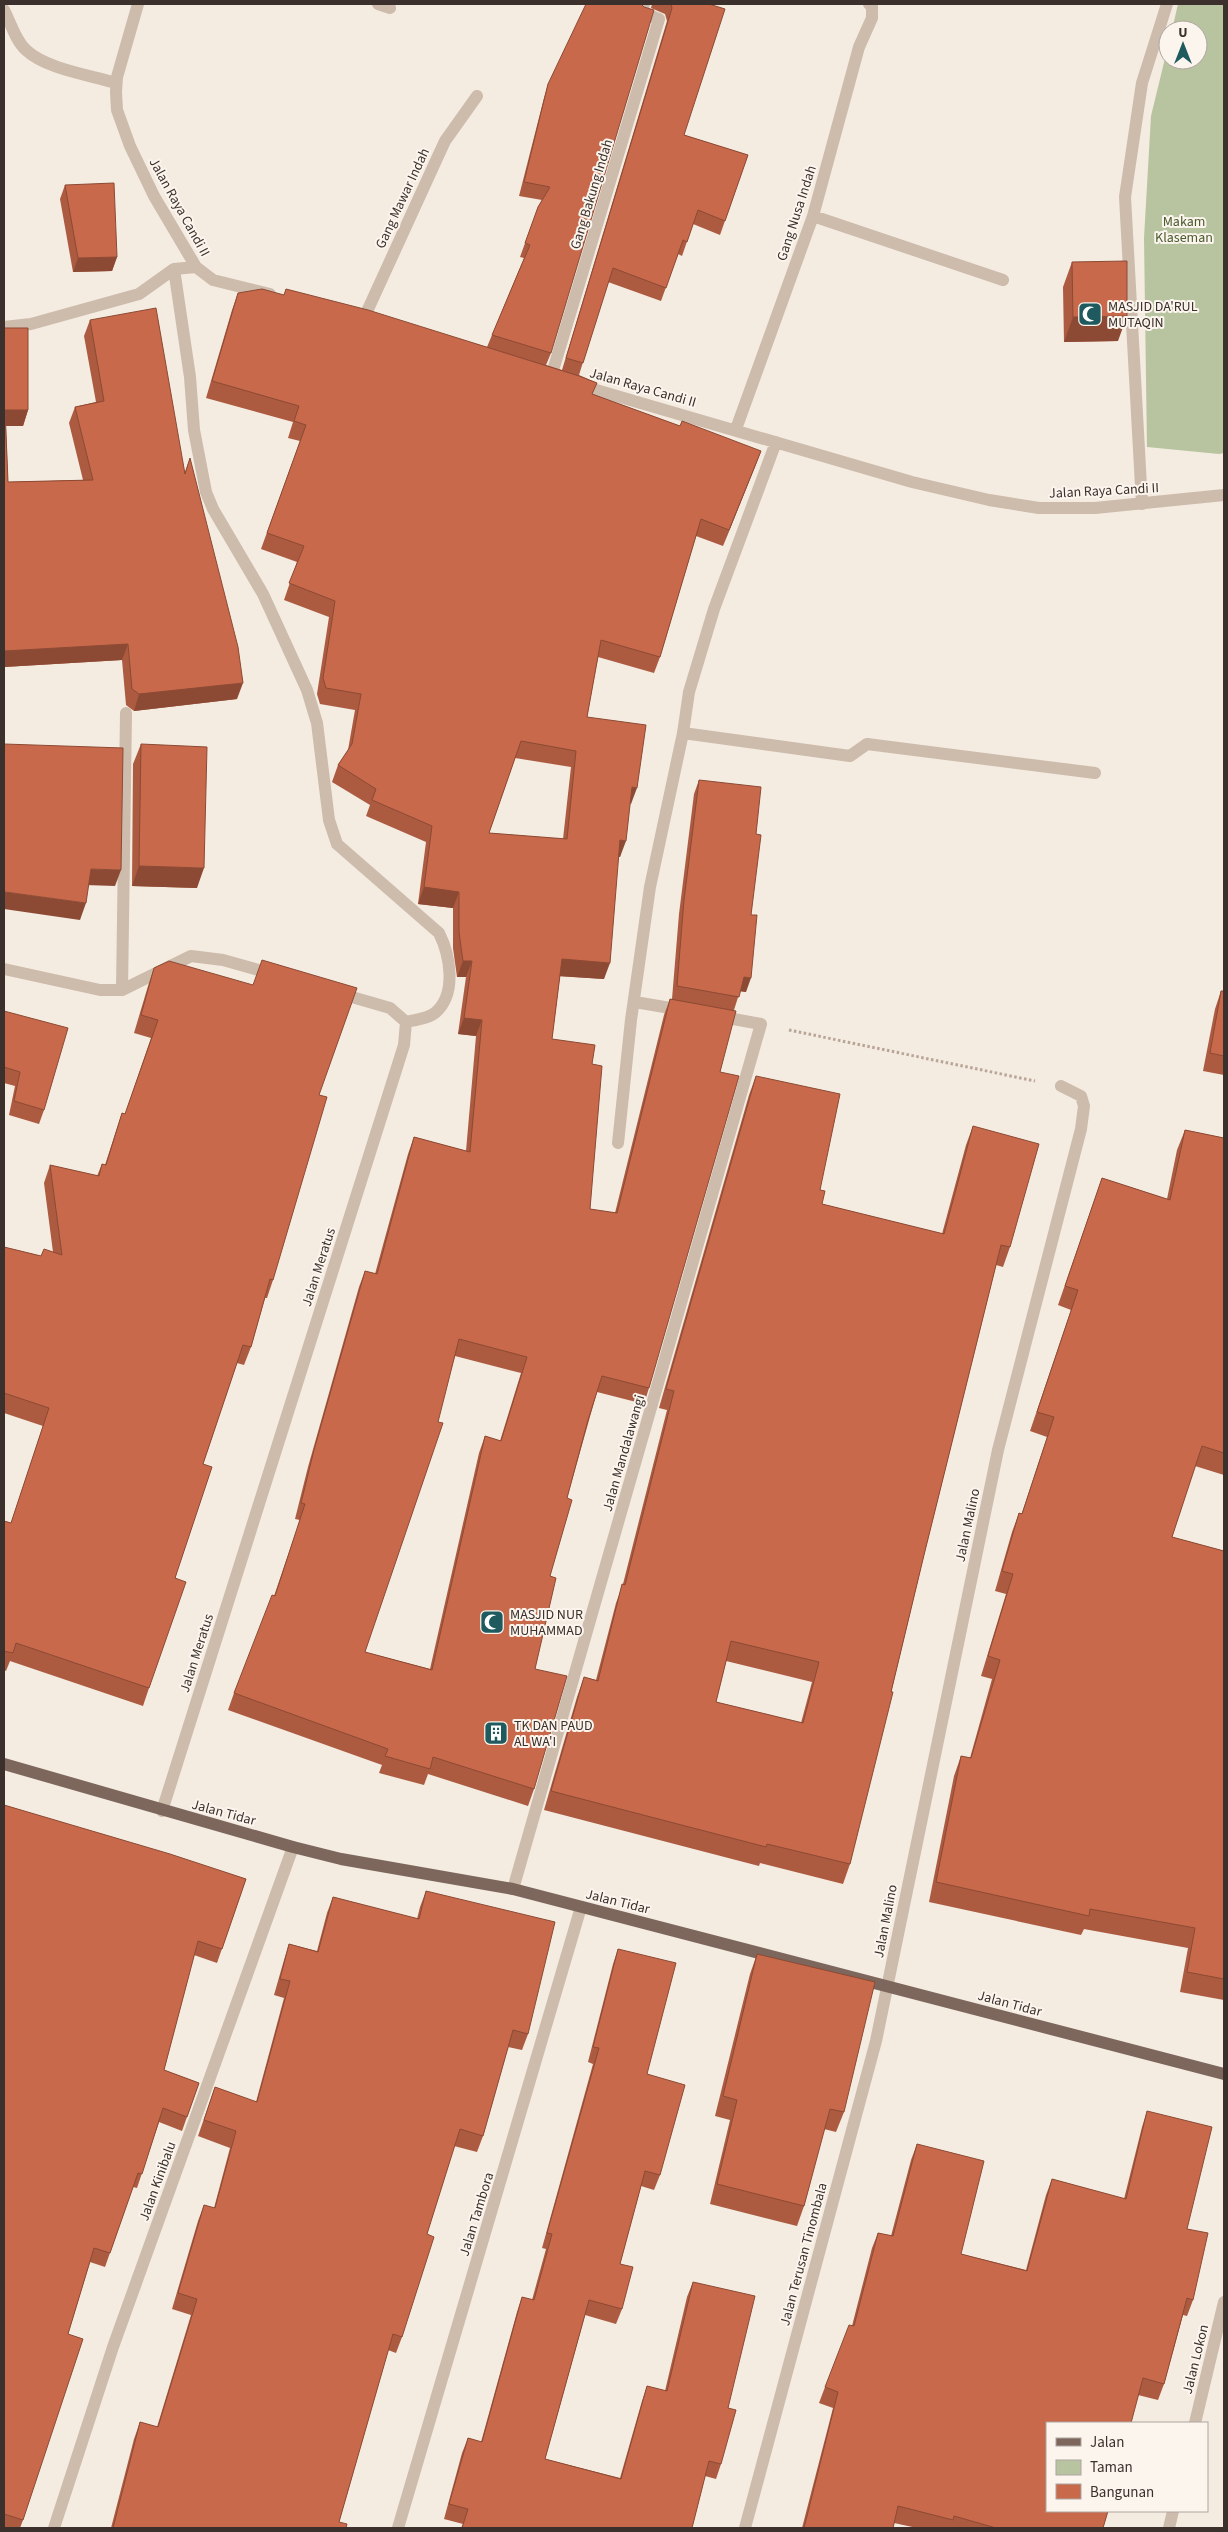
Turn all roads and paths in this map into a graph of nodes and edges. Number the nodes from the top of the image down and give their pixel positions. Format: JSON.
{"nodes":[{"id":1,"x":138,"y":4,"type":"edge"},
{"id":2,"x":644,"y":4,"type":"edge"},
{"id":3,"x":869,"y":4,"type":"edge"},
{"id":4,"x":1167,"y":4,"type":"edge"},
{"id":5,"x":4,"y":10,"type":"edge"},
{"id":6,"x":116,"y":83,"type":"junction"},
{"id":7,"x":478,"y":96,"type":"dead end"},
{"id":8,"x":813,"y":216,"type":"junction"},
{"id":9,"x":196,"y":267,"type":"junction"},
{"id":10,"x":174,"y":270,"type":"junction"},
{"id":11,"x":1004,"y":280,"type":"dead end"},
{"id":12,"x":282,"y":298,"type":"edge"},
{"id":13,"x":364,"y":318,"type":"edge"},
{"id":14,"x":4,"y":327,"type":"edge"},
{"id":15,"x":556,"y":378,"type":"joint"},
{"id":16,"x":736,"y":429,"type":"junction"},
{"id":17,"x":776,"y":442,"type":"junction"},
{"id":18,"x":1224,"y":495,"type":"edge"},
{"id":19,"x":1142,"y":504,"type":"junction"},
{"id":20,"x":126,"y":713,"type":"dead end"},
{"id":21,"x":683,"y":733,"type":"junction"},
{"id":22,"x":1095,"y":773,"type":"dead end"},
{"id":23,"x":4,"y":968,"type":"edge"},
{"id":24,"x":288,"y":978,"type":"edge"},
{"id":25,"x":326,"y":989,"type":"edge"},
{"id":26,"x":122,"y":990,"type":"junction"},
{"id":27,"x":635,"y":1002,"type":"junction"},
{"id":28,"x":406,"y":1022,"type":"junction"},
{"id":29,"x":761,"y":1024,"type":"junction"},
{"id":30,"x":1061,"y":1086,"type":"joint"},
{"id":31,"x":618,"y":1143,"type":"dead end"},
{"id":32,"x":4,"y":1764,"type":"edge"},
{"id":33,"x":162,"y":1811,"type":"junction"},
{"id":34,"x":293,"y":1847,"type":"junction"},
{"id":35,"x":513,"y":1889,"type":"junction"},
{"id":36,"x":581,"y":1907,"type":"junction"},
{"id":37,"x":888,"y":1986,"type":"junction"},
{"id":38,"x":1224,"y":2074,"type":"edge"},
{"id":39,"x":1224,"y":2302,"type":"edge"},
{"id":40,"x":1194,"y":2422,"type":"edge"},
{"id":41,"x":1173,"y":2512,"type":"edge"},
{"id":42,"x":54,"y":2528,"type":"edge"},
{"id":43,"x":398,"y":2528,"type":"edge"},
{"id":44,"x":745,"y":2528,"type":"edge"},
{"id":45,"x":1169,"y":2528,"type":"edge"}],
"edges":[{"from":1,"to":6,"type":"street","name":"Jalan Raya Candi II"},
{"from":2,"to":15,"type":"street","name":"Gang Bakung Indah"},
{"from":3,"to":8,"type":"street","name":"Gang Nusa Indah"},
{"from":4,"to":19,"type":"street"},
{"from":5,"to":6,"type":"street"},
{"from":6,"to":9,"type":"street","name":"Jalan Raya Candi II"},
{"from":7,"to":13,"type":"street","name":"Gang Mawar Indah"},
{"from":8,"to":11,"type":"street"},
{"from":8,"to":16,"type":"street","name":"Gang Nusa Indah"},
{"from":9,"to":10,"type":"street"},
{"from":9,"to":12,"type":"street","name":"Jalan Raya Candi II"},
{"from":10,"to":14,"type":"street"},
{"from":10,"to":28,"type":"street"},
{"from":15,"to":16,"type":"street","name":"Jalan Raya Candi II"},
{"from":16,"to":17,"type":"street","name":"Jalan Raya Candi II"},
{"from":17,"to":19,"type":"street","name":"Jalan Raya Candi II"},
{"from":17,"to":21,"type":"street"},
{"from":18,"to":19,"type":"street","name":"Jalan Raya Candi II"},
{"from":20,"to":26,"type":"street"},
{"from":21,"to":22,"type":"street"},
{"from":21,"to":27,"type":"street"},
{"from":23,"to":26,"type":"street"},
{"from":24,"to":26,"type":"street"},
{"from":25,"to":28,"type":"street"},
{"from":27,"to":29,"type":"street"},
{"from":27,"to":31,"type":"street"},
{"from":28,"to":33,"type":"street","name":"Jalan Meratus"},
{"from":29,"to":30,"type":"path"},
{"from":29,"to":35,"type":"street","name":"Jalan Mandalawangi"},
{"from":30,"to":37,"type":"street","name":"Jalan Malino"},
{"from":32,"to":33,"type":"main road","name":"Jalan Tidar"},
{"from":33,"to":34,"type":"main road","name":"Jalan Tidar"},
{"from":34,"to":35,"type":"main road","name":"Jalan Tidar"},
{"from":34,"to":42,"type":"street","name":"Jalan Kinibalu"},
{"from":35,"to":36,"type":"main road","name":"Jalan Tidar"},
{"from":36,"to":37,"type":"main road","name":"Jalan Tidar"},
{"from":36,"to":43,"type":"street","name":"Jalan Tambora"},
{"from":37,"to":38,"type":"main road","name":"Jalan Tidar"},
{"from":37,"to":44,"type":"street","name":"Jalan Terusan Tinombala"},
{"from":39,"to":40,"type":"street","name":"Jalan Lokon"},
{"from":41,"to":45,"type":"street"}]}
